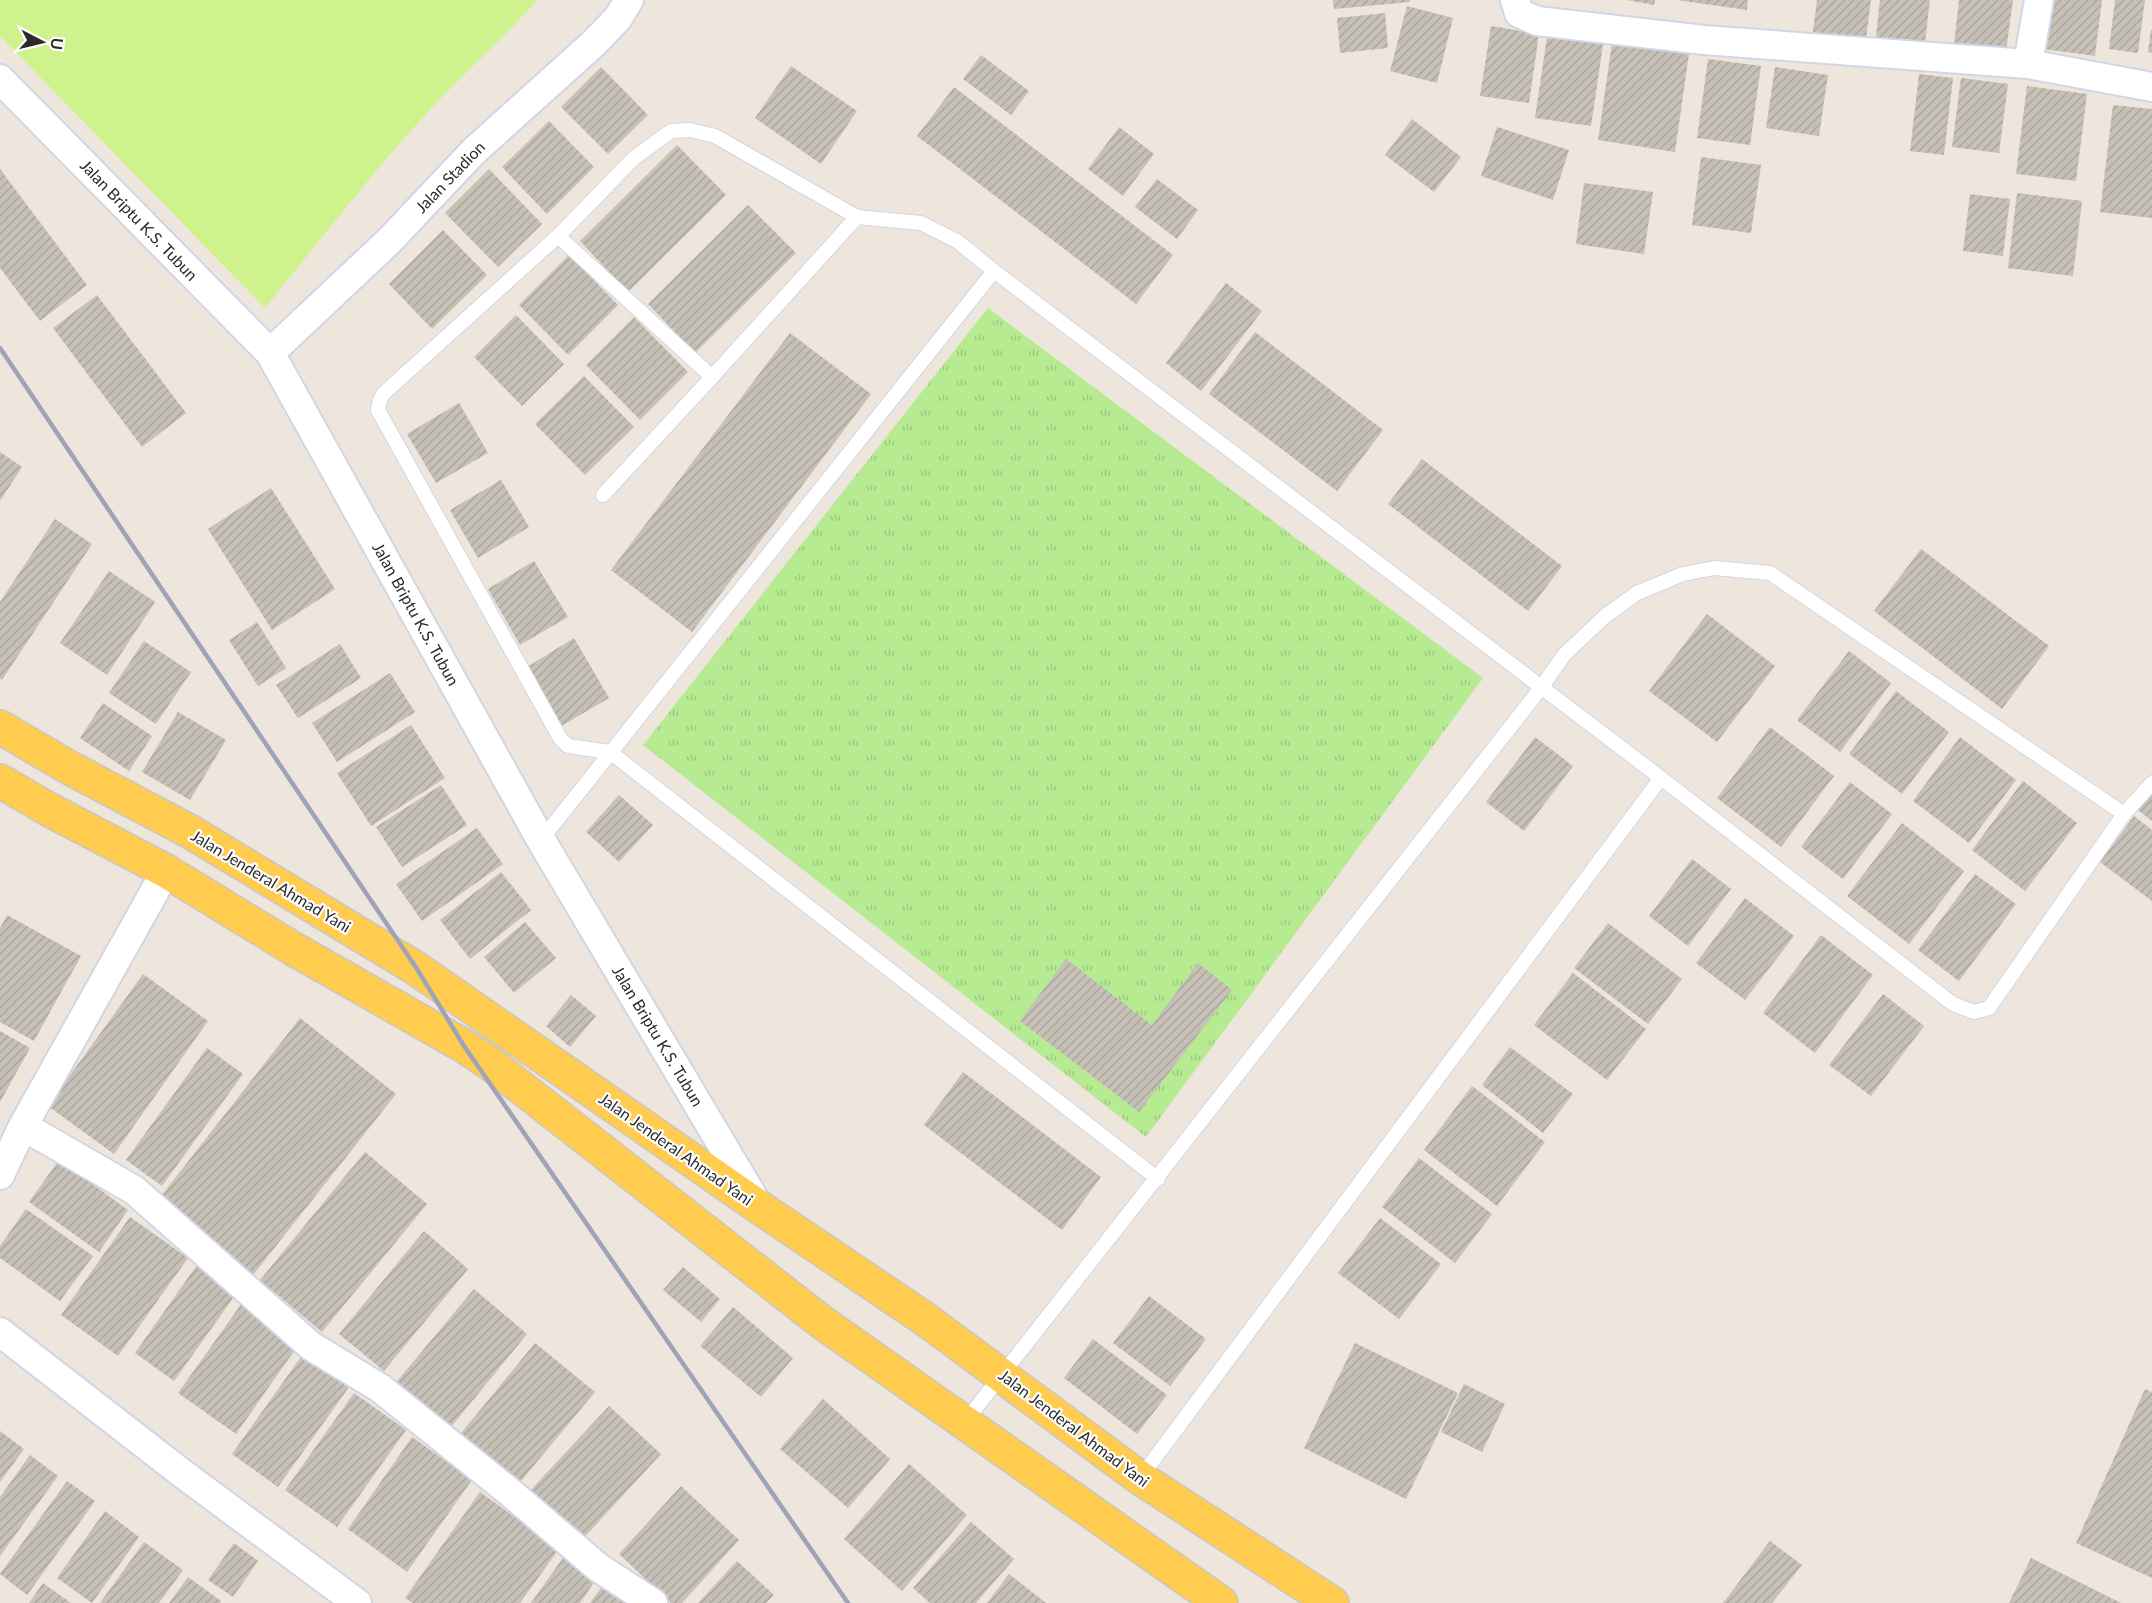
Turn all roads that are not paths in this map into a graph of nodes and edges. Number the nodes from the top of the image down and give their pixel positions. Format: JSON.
{"nodes":[{"id":1,"x":629,"y":0,"type":"edge"},
{"id":2,"x":1515,"y":0,"type":"edge"},
{"id":3,"x":2039,"y":0,"type":"edge"},
{"id":4,"x":2028,"y":64,"type":"junction"},
{"id":5,"x":0,"y":79,"type":"edge"},
{"id":6,"x":2152,"y":87,"type":"edge"},
{"id":7,"x":857,"y":217,"type":"junction"},
{"id":8,"x":558,"y":236,"type":"junction"},
{"id":9,"x":994,"y":272,"type":"junction"},
{"id":10,"x":270,"y":353,"type":"junction"},
{"id":11,"x":712,"y":377,"type":"junction"},
{"id":12,"x":603,"y":495,"type":"dead end"},
{"id":13,"x":1541,"y":688,"type":"junction"},
{"id":14,"x":0,"y":727,"type":"edge"},
{"id":15,"x":610,"y":752,"type":"junction"},
{"id":16,"x":1661,"y":778,"type":"junction"},
{"id":17,"x":0,"y":781,"type":"edge"},
{"id":18,"x":2152,"y":783,"type":"edge"},
{"id":19,"x":2124,"y":814,"type":"junction"},
{"id":20,"x":541,"y":840,"type":"junction"},
{"id":21,"x":166,"y":872,"type":"junction"},
{"id":22,"x":23,"y":1126,"type":"junction"},
{"id":23,"x":0,"y":1175,"type":"edge"},
{"id":24,"x":1158,"y":1179,"type":"junction"},
{"id":25,"x":759,"y":1207,"type":"junction"},
{"id":26,"x":0,"y":1332,"type":"edge"},
{"id":27,"x":1002,"y":1374,"type":"junction"},
{"id":28,"x":964,"y":1423,"type":"junction"},
{"id":29,"x":1140,"y":1478,"type":"junction"},
{"id":30,"x":357,"y":1603,"type":"edge"},
{"id":31,"x":653,"y":1603,"type":"edge"},
{"id":32,"x":1221,"y":1603,"type":"edge"},
{"id":33,"x":1332,"y":1603,"type":"edge"}],
"edges":[{"from":1,"to":10,"type":"street","name":"Jalan Stadion"},
{"from":2,"to":4,"type":"street"},
{"from":3,"to":4,"type":"street"},
{"from":4,"to":6,"type":"street"},
{"from":5,"to":10,"type":"street","name":"Jalan Briptu K.S. Tubun"},
{"from":7,"to":8,"type":"lane"},
{"from":7,"to":9,"type":"lane"},
{"from":7,"to":11,"type":"lane"},
{"from":8,"to":11,"type":"lane"},
{"from":8,"to":15,"type":"lane"},
{"from":9,"to":13,"type":"lane"},
{"from":9,"to":15,"type":"lane"},
{"from":10,"to":20,"type":"street","name":"Jalan Briptu K.S. Tubun"},
{"from":11,"to":12,"type":"lane"},
{"from":13,"to":16,"type":"lane"},
{"from":13,"to":19,"type":"lane"},
{"from":13,"to":24,"type":"lane"},
{"from":14,"to":25,"type":"main road","name":"Jalan Jenderal Ahmad Yani"},
{"from":15,"to":20,"type":"lane"},
{"from":15,"to":24,"type":"lane"},
{"from":16,"to":19,"type":"lane"},
{"from":16,"to":29,"type":"lane"},
{"from":17,"to":21,"type":"main road"},
{"from":18,"to":19,"type":"lane"},
{"from":20,"to":25,"type":"street","name":"Jalan Briptu K.S. Tubun"},
{"from":21,"to":22,"type":"street"},
{"from":21,"to":28,"type":"main road"},
{"from":22,"to":23,"type":"street"},
{"from":22,"to":31,"type":"street"},
{"from":24,"to":27,"type":"lane"},
{"from":25,"to":27,"type":"main road","name":"Jalan Jenderal Ahmad Yani"},
{"from":26,"to":30,"type":"street"},
{"from":27,"to":28,"type":"lane"},
{"from":27,"to":29,"type":"main road","name":"Jalan Jenderal Ahmad Yani"},
{"from":28,"to":32,"type":"main road"},
{"from":29,"to":33,"type":"main road","name":"Jalan Jenderal Ahmad Yani"}]}
